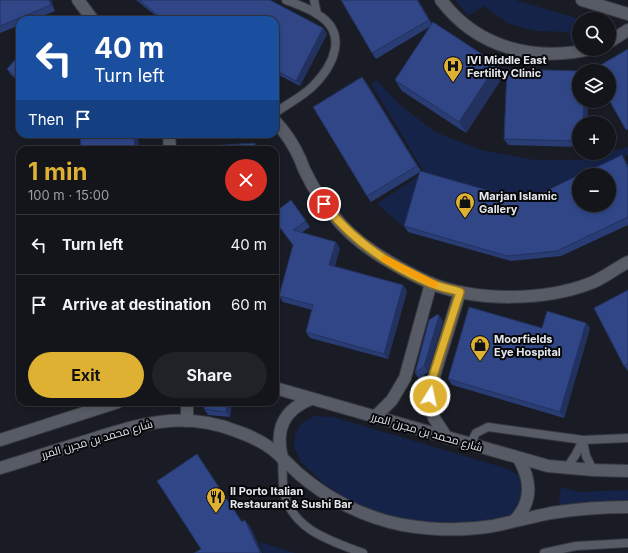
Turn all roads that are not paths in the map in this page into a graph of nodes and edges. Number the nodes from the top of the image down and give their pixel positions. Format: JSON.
{"nodes":[{"id":1,"x":78,"y":0,"type":"edge"},
{"id":2,"x":286,"y":0,"type":"edge"},
{"id":3,"x":314,"y":0,"type":"edge"},
{"id":4,"x":441,"y":0,"type":"edge"},
{"id":5,"x":582,"y":0,"type":"edge"},
{"id":6,"x":317,"y":14,"type":"junction"},
{"id":7,"x":628,"y":14,"type":"edge"},
{"id":8,"x":90,"y":16,"type":"edge"},
{"id":9,"x":628,"y":30,"type":"edge"},
{"id":10,"x":616,"y":38,"type":"edge"},
{"id":11,"x":572,"y":52,"type":"edge"},
{"id":12,"x":279,"y":109,"type":"edge"},
{"id":13,"x":279,"y":126,"type":"edge"},
{"id":14,"x":628,"y":262,"type":"edge"},
{"id":15,"x":431,"y":283,"type":"junction"},
{"id":16,"x":460,"y":292,"type":"junction"},
{"id":17,"x":279,"y":389,"type":"edge"},
{"id":18,"x":311,"y":399,"type":"junction"},
{"id":19,"x":106,"y":406,"type":"edge"},
{"id":20,"x":187,"y":406,"type":"edge"},
{"id":21,"x":375,"y":417,"type":"junction"},
{"id":22,"x":187,"y":421,"type":"junction"},
{"id":23,"x":447,"y":438,"type":"junction"},
{"id":24,"x":628,"y":438,"type":"edge"},
{"id":25,"x":0,"y":440,"type":"edge"},
{"id":26,"x":583,"y":440,"type":"junction"},
{"id":27,"x":470,"y":444,"type":"junction"},
{"id":28,"x":282,"y":458,"type":"junction"},
{"id":29,"x":519,"y":458,"type":"junction"},
{"id":30,"x":0,"y":468,"type":"edge"},
{"id":31,"x":567,"y":468,"type":"junction"},
{"id":32,"x":593,"y":470,"type":"junction"},
{"id":33,"x":628,"y":471,"type":"edge"},
{"id":34,"x":628,"y":506,"type":"edge"},
{"id":35,"x":515,"y":520,"type":"junction"},
{"id":36,"x":628,"y":543,"type":"edge"},
{"id":37,"x":363,"y":553,"type":"edge"},
{"id":38,"x":544,"y":553,"type":"edge"}],
"edges":[{"from":1,"to":8,"type":"street"},
{"from":2,"to":6,"type":"lane"},
{"from":3,"to":6,"type":"lane"},
{"from":4,"to":11,"type":"street"},
{"from":5,"to":7,"type":"street"},
{"from":6,"to":12,"type":"lane"},
{"from":9,"to":10,"type":"street"},
{"from":13,"to":15,"type":"street"},
{"from":14,"to":16,"type":"street"},
{"from":15,"to":16,"type":"street"},
{"from":15,"to":21,"type":"street"},
{"from":16,"to":23,"type":"street"},
{"from":17,"to":18,"type":"street","name":"شارع محمد بن مجرن المرر"},
{"from":18,"to":21,"type":"street","name":"شارع محمد بن مجرن المرر"},
{"from":18,"to":28,"type":"street"},
{"from":19,"to":25,"type":"street"},
{"from":20,"to":22,"type":"street"},
{"from":21,"to":23,"type":"street","name":"شارع محمد بن مجرن المرر"},
{"from":22,"to":28,"type":"street","name":"شارع محمد بن مجرن المرر"},
{"from":22,"to":30,"type":"street","name":"شارع محمد بن مجرن المرر"},
{"from":23,"to":27,"type":"street","name":"شارع محمد بن مجرن المرر"},
{"from":24,"to":26,"type":"lane"},
{"from":26,"to":27,"type":"lane"},
{"from":26,"to":31,"type":"lane"},
{"from":26,"to":32,"type":"lane"},
{"from":27,"to":29,"type":"street","name":"شارع محمد بن مجرن المرر"},
{"from":28,"to":35,"type":"street","name":"شارع محمد بن مجرن المرر"},
{"from":28,"to":37,"type":"lane"},
{"from":29,"to":31,"type":"street","name":"شارع محمد بن مجرن المرر"},
{"from":29,"to":35,"type":"street"},
{"from":31,"to":32,"type":"street","name":"شارع محمد بن مجرن المرر"},
{"from":32,"to":33,"type":"street","name":"شارع محمد بن مجرن المرر"},
{"from":34,"to":35,"type":"street","name":"شارع محمد بن مجرن المرر"},
{"from":36,"to":38,"type":"lane"}]}
